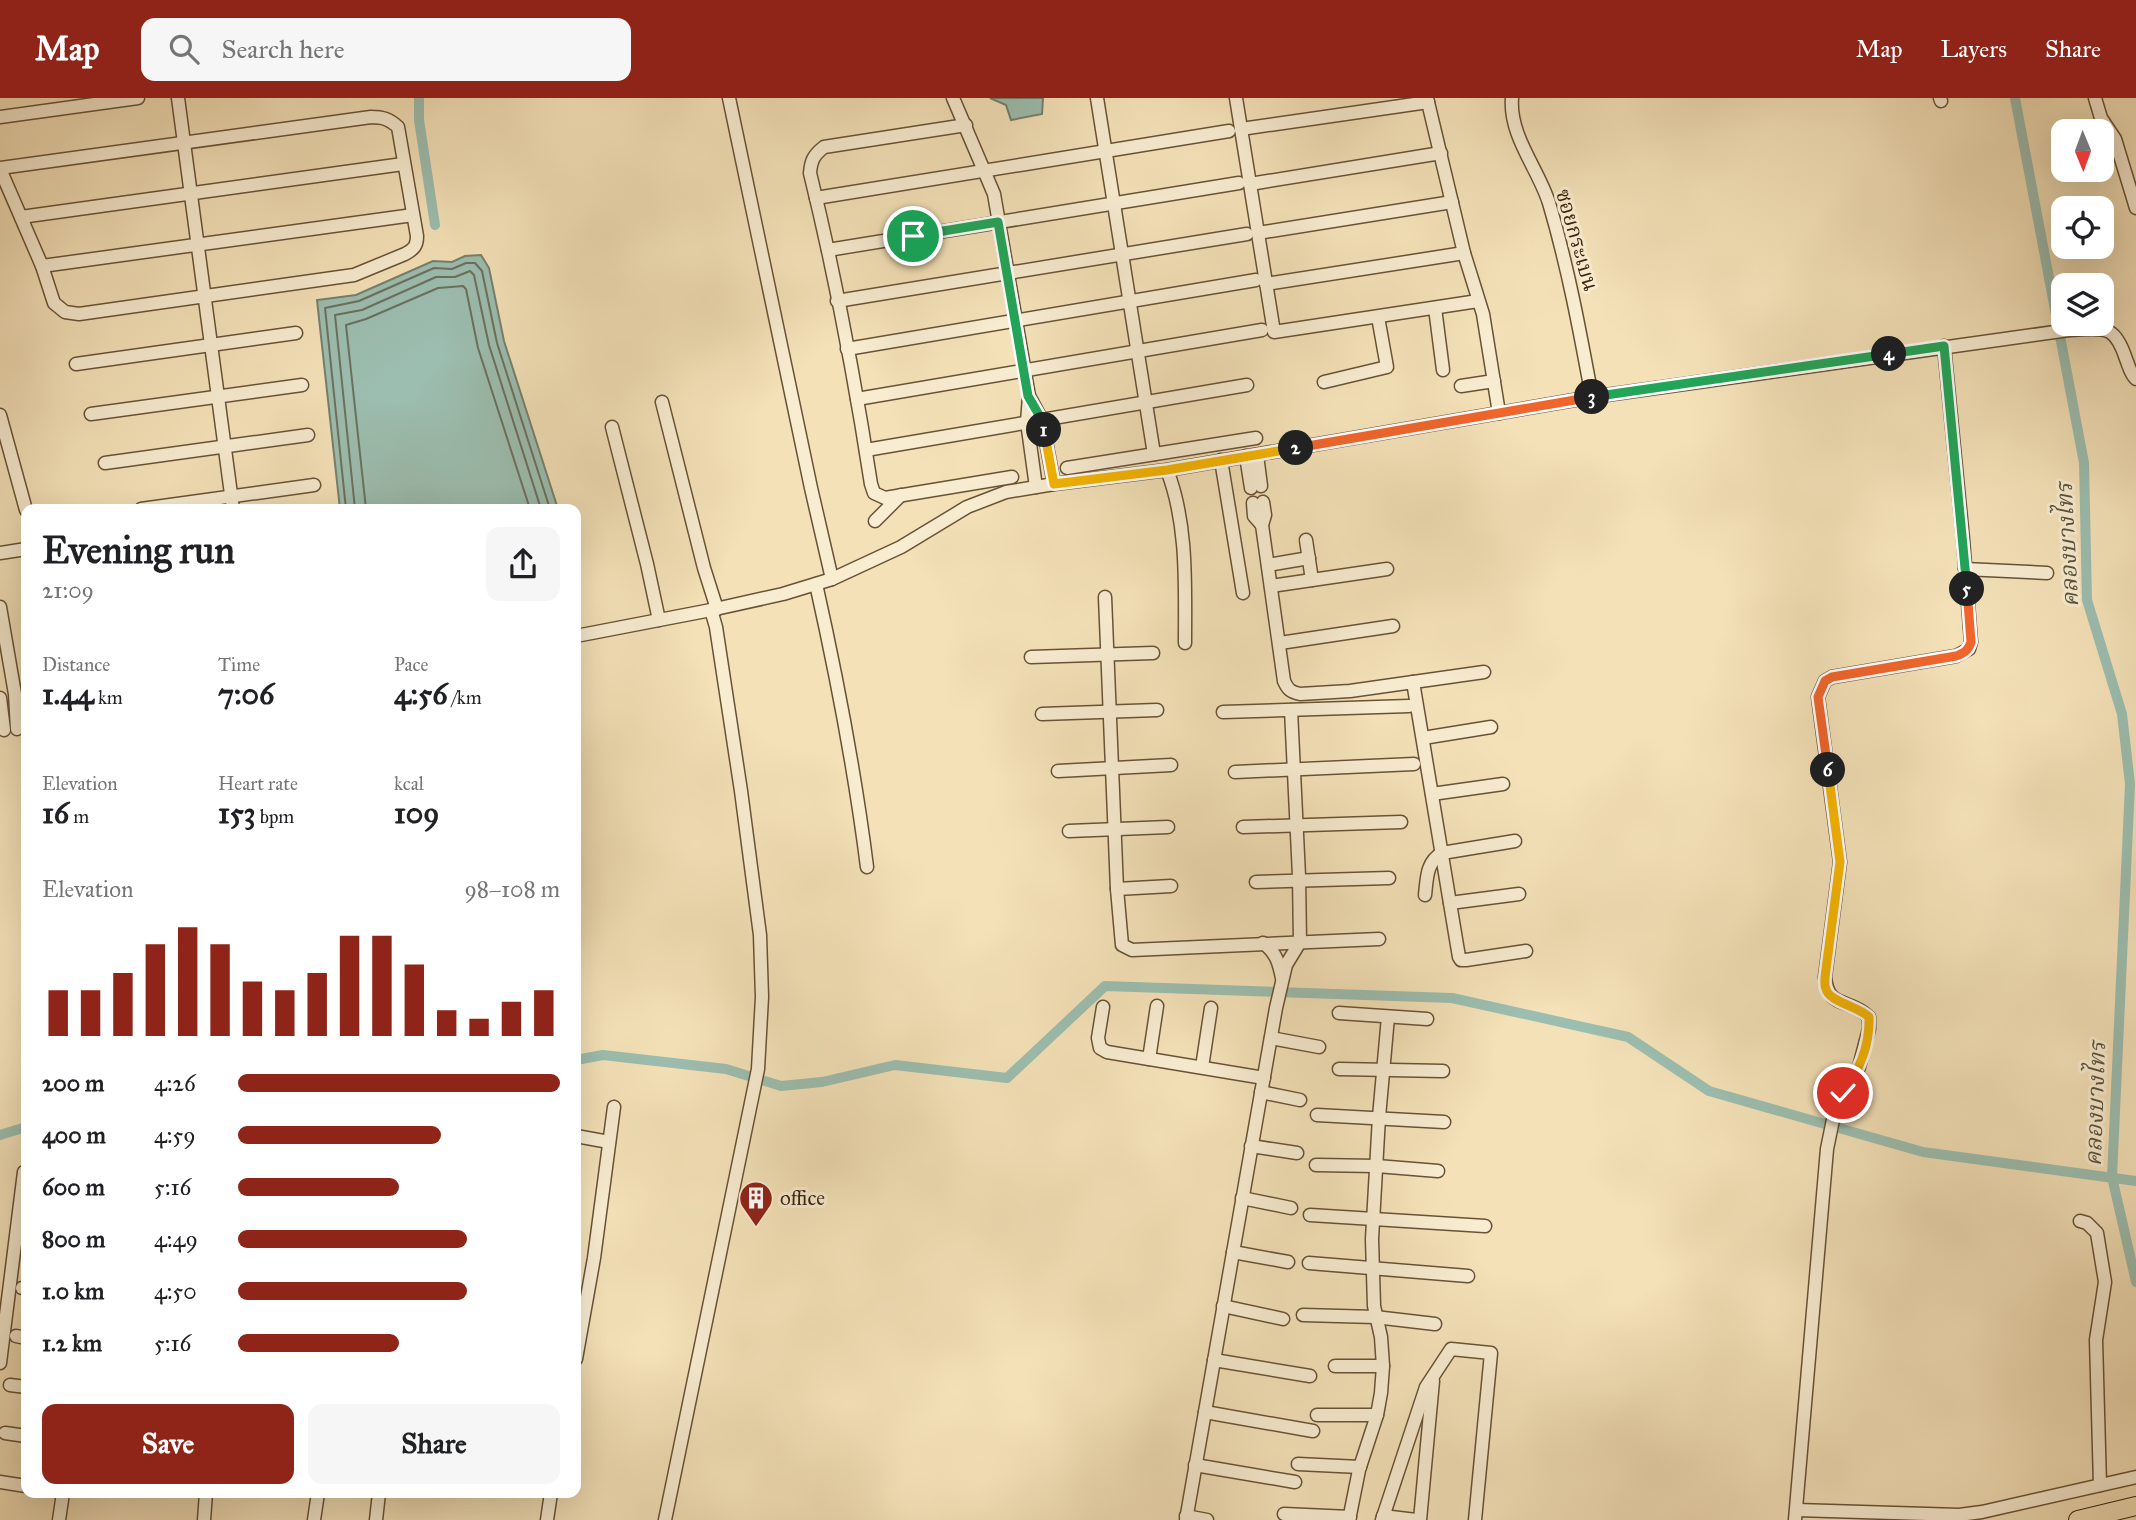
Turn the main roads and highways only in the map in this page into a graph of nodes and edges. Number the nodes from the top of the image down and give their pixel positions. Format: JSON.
{"nodes":[{"id":1,"x":2136,"y":1506,"type":"edge"},
{"id":2,"x":2078,"y":1520,"type":"edge"}],
"edges":[{"from":1,"to":2,"type":"highway"}]}
